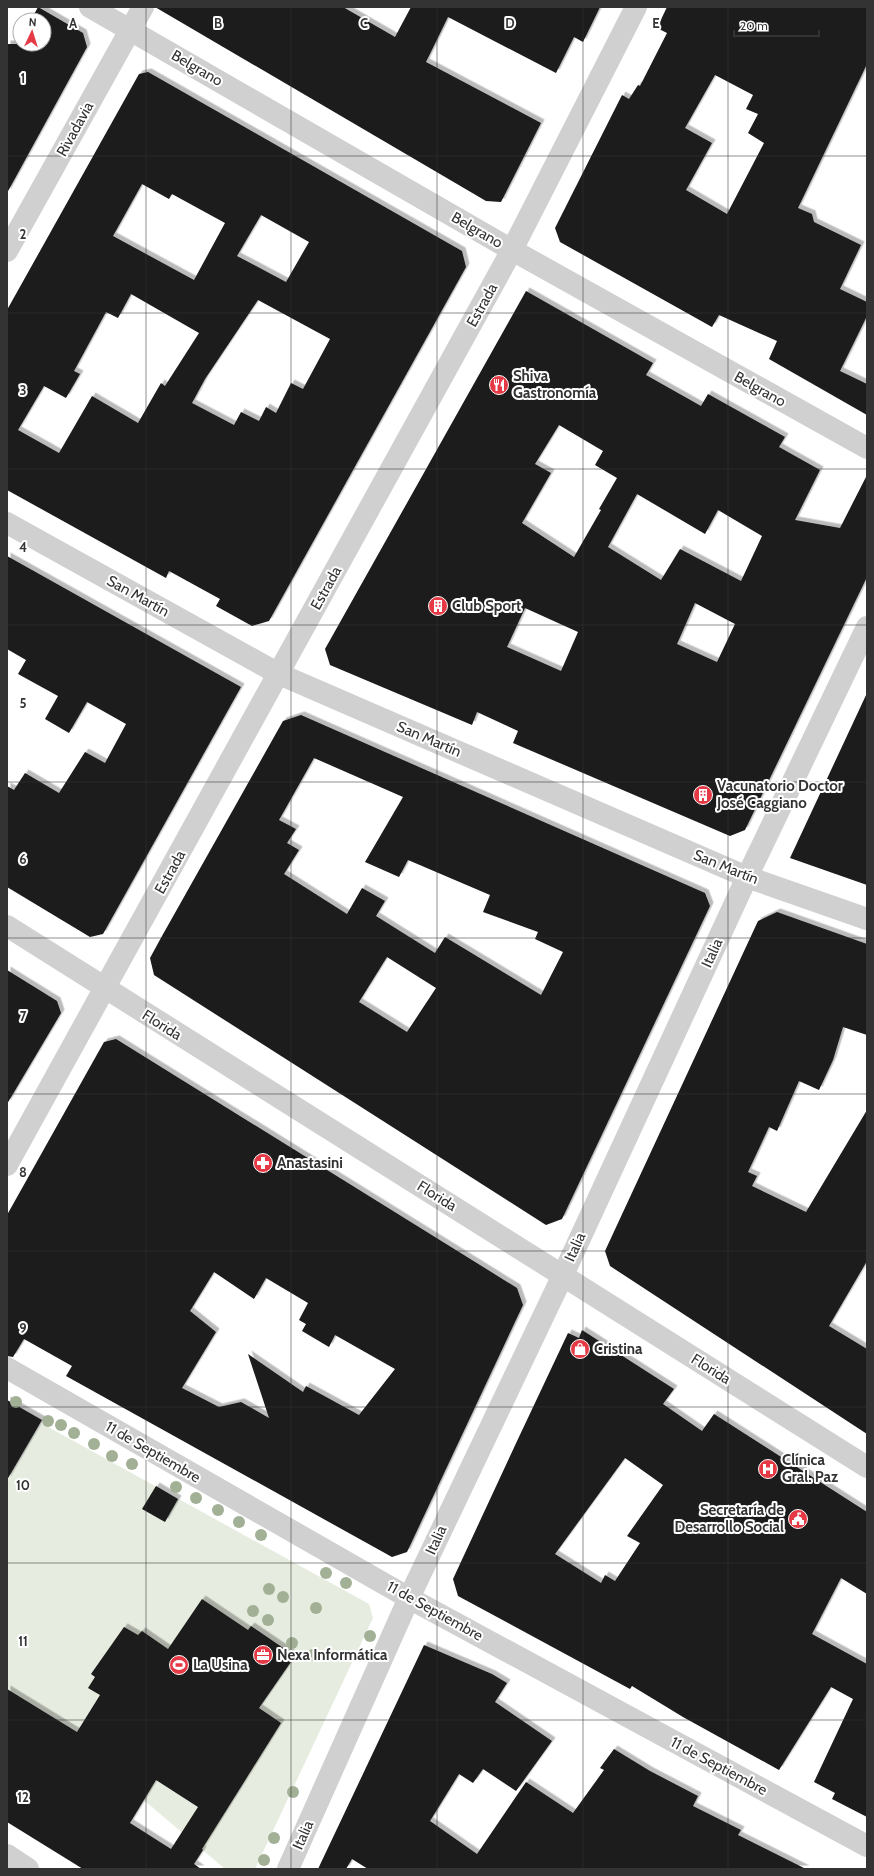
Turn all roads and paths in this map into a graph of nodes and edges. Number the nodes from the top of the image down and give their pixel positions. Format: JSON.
{"nodes":[{"id":1,"x":90,"y":7,"type":"edge"},
{"id":2,"x":143,"y":7,"type":"edge"},
{"id":3,"x":636,"y":7,"type":"edge"},
{"id":4,"x":131,"y":30,"type":"junction"},
{"id":5,"x":512,"y":250,"type":"junction"},
{"id":6,"x":7,"y":251,"type":"edge"},
{"id":7,"x":867,"y":448,"type":"edge"},
{"id":8,"x":7,"y":524,"type":"edge"},
{"id":9,"x":867,"y":627,"type":"edge"},
{"id":10,"x":279,"y":674,"type":"junction"},
{"id":11,"x":747,"y":877,"type":"junction"},
{"id":12,"x":867,"y":919,"type":"edge"},
{"id":13,"x":7,"y":926,"type":"edge"},
{"id":14,"x":105,"y":989,"type":"junction"},
{"id":15,"x":7,"y":1165,"type":"edge"},
{"id":16,"x":563,"y":1275,"type":"junction"},
{"id":17,"x":7,"y":1368,"type":"edge"},
{"id":18,"x":867,"y":1467,"type":"edge"},
{"id":19,"x":409,"y":1598,"type":"junction"},
{"id":20,"x":867,"y":1846,"type":"edge"},
{"id":21,"x":7,"y":1855,"type":"edge"},
{"id":22,"x":28,"y":1869,"type":"edge"},
{"id":23,"x":288,"y":1869,"type":"edge"}],
"edges":[{"from":1,"to":4,"type":"street","name":"Belgrano"},
{"from":2,"to":4,"type":"street","name":"Rivadavia"},
{"from":3,"to":5,"type":"street","name":"Estrada"},
{"from":4,"to":5,"type":"street","name":"Belgrano"},
{"from":4,"to":6,"type":"street","name":"Rivadavia"},
{"from":5,"to":7,"type":"street","name":"Belgrano"},
{"from":5,"to":10,"type":"street","name":"Estrada"},
{"from":8,"to":10,"type":"street","name":"San Martín"},
{"from":9,"to":11,"type":"street","name":"Italia"},
{"from":10,"to":11,"type":"street","name":"San Martín"},
{"from":10,"to":14,"type":"street","name":"Estrada"},
{"from":11,"to":12,"type":"street","name":"San Martín"},
{"from":11,"to":16,"type":"street","name":"Italia"},
{"from":13,"to":14,"type":"street","name":"Florida"},
{"from":14,"to":15,"type":"street","name":"Estrada"},
{"from":14,"to":16,"type":"street","name":"Florida"},
{"from":16,"to":18,"type":"street","name":"Florida"},
{"from":16,"to":19,"type":"street","name":"Italia"},
{"from":17,"to":19,"type":"street","name":"11 de Septiembre"},
{"from":19,"to":20,"type":"street","name":"11 de Septiembre"},
{"from":19,"to":23,"type":"street","name":"Italia"},
{"from":21,"to":22,"type":"street"}]}
